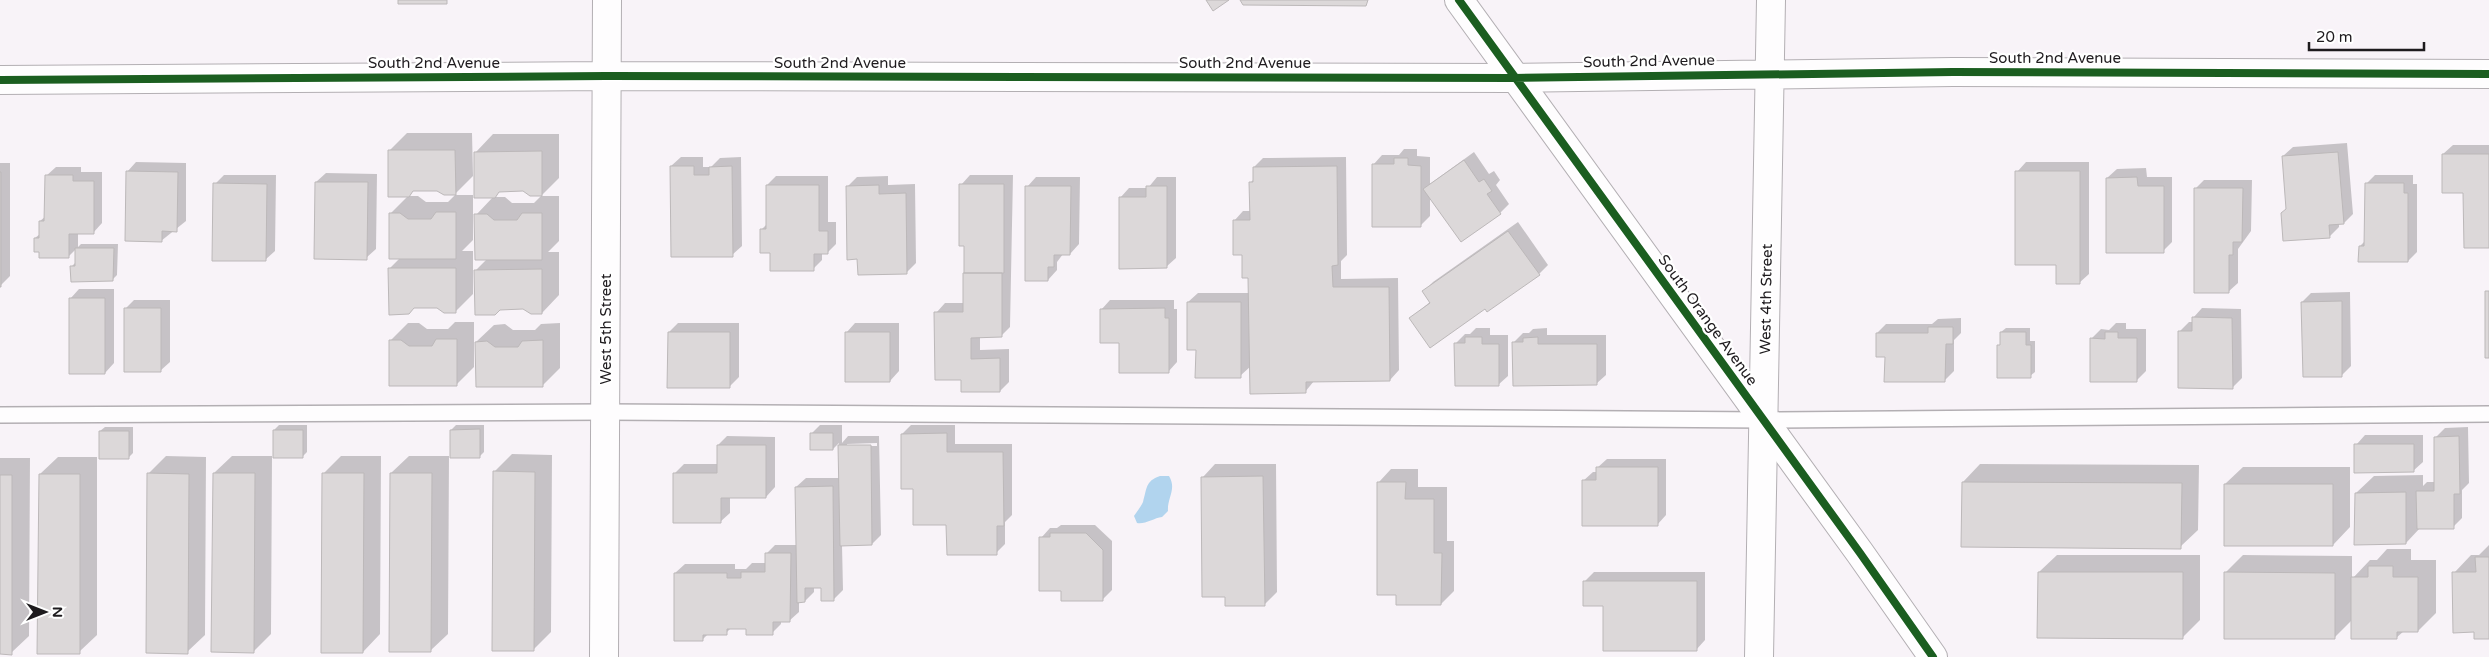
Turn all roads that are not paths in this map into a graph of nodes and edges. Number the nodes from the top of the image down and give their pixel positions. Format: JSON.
{"nodes":[{"id":1,"x":607,"y":0,"type":"edge"},
{"id":2,"x":1459,"y":0,"type":"edge"},
{"id":3,"x":1771,"y":0,"type":"edge"},
{"id":4,"x":1771,"y":73,"type":"junction"},
{"id":5,"x":2489,"y":74,"type":"edge"},
{"id":6,"x":606,"y":76,"type":"junction"},
{"id":7,"x":1514,"y":78,"type":"junction"},
{"id":8,"x":0,"y":80,"type":"edge"},
{"id":9,"x":606,"y":412,"type":"junction"},
{"id":10,"x":2489,"y":414,"type":"edge"},
{"id":11,"x":0,"y":415,"type":"edge"},
{"id":12,"x":1764,"y":420,"type":"junction"},
{"id":13,"x":604,"y":657,"type":"edge"},
{"id":14,"x":1759,"y":657,"type":"edge"},
{"id":15,"x":1933,"y":657,"type":"edge"}],
"edges":[{"from":1,"to":6,"type":"street","name":"West 5th Street"},
{"from":2,"to":7,"type":"street","name":"South Orange Avenue"},
{"from":3,"to":4,"type":"street","name":"West 4th Street"},
{"from":4,"to":5,"type":"street","name":"South 2nd Avenue"},
{"from":4,"to":7,"type":"street","name":"South 2nd Avenue"},
{"from":4,"to":12,"type":"street","name":"West 4th Street"},
{"from":6,"to":7,"type":"street","name":"South 2nd Avenue"},
{"from":6,"to":8,"type":"street","name":"South 2nd Avenue"},
{"from":6,"to":9,"type":"street","name":"West 5th Street"},
{"from":7,"to":12,"type":"street","name":"South Orange Avenue"},
{"from":9,"to":11,"type":"lane"},
{"from":9,"to":12,"type":"lane"},
{"from":9,"to":13,"type":"street","name":"West 5th Street"},
{"from":10,"to":12,"type":"lane"},
{"from":12,"to":14,"type":"street","name":"West 4th Street"},
{"from":12,"to":15,"type":"street","name":"South Orange Avenue"}]}
